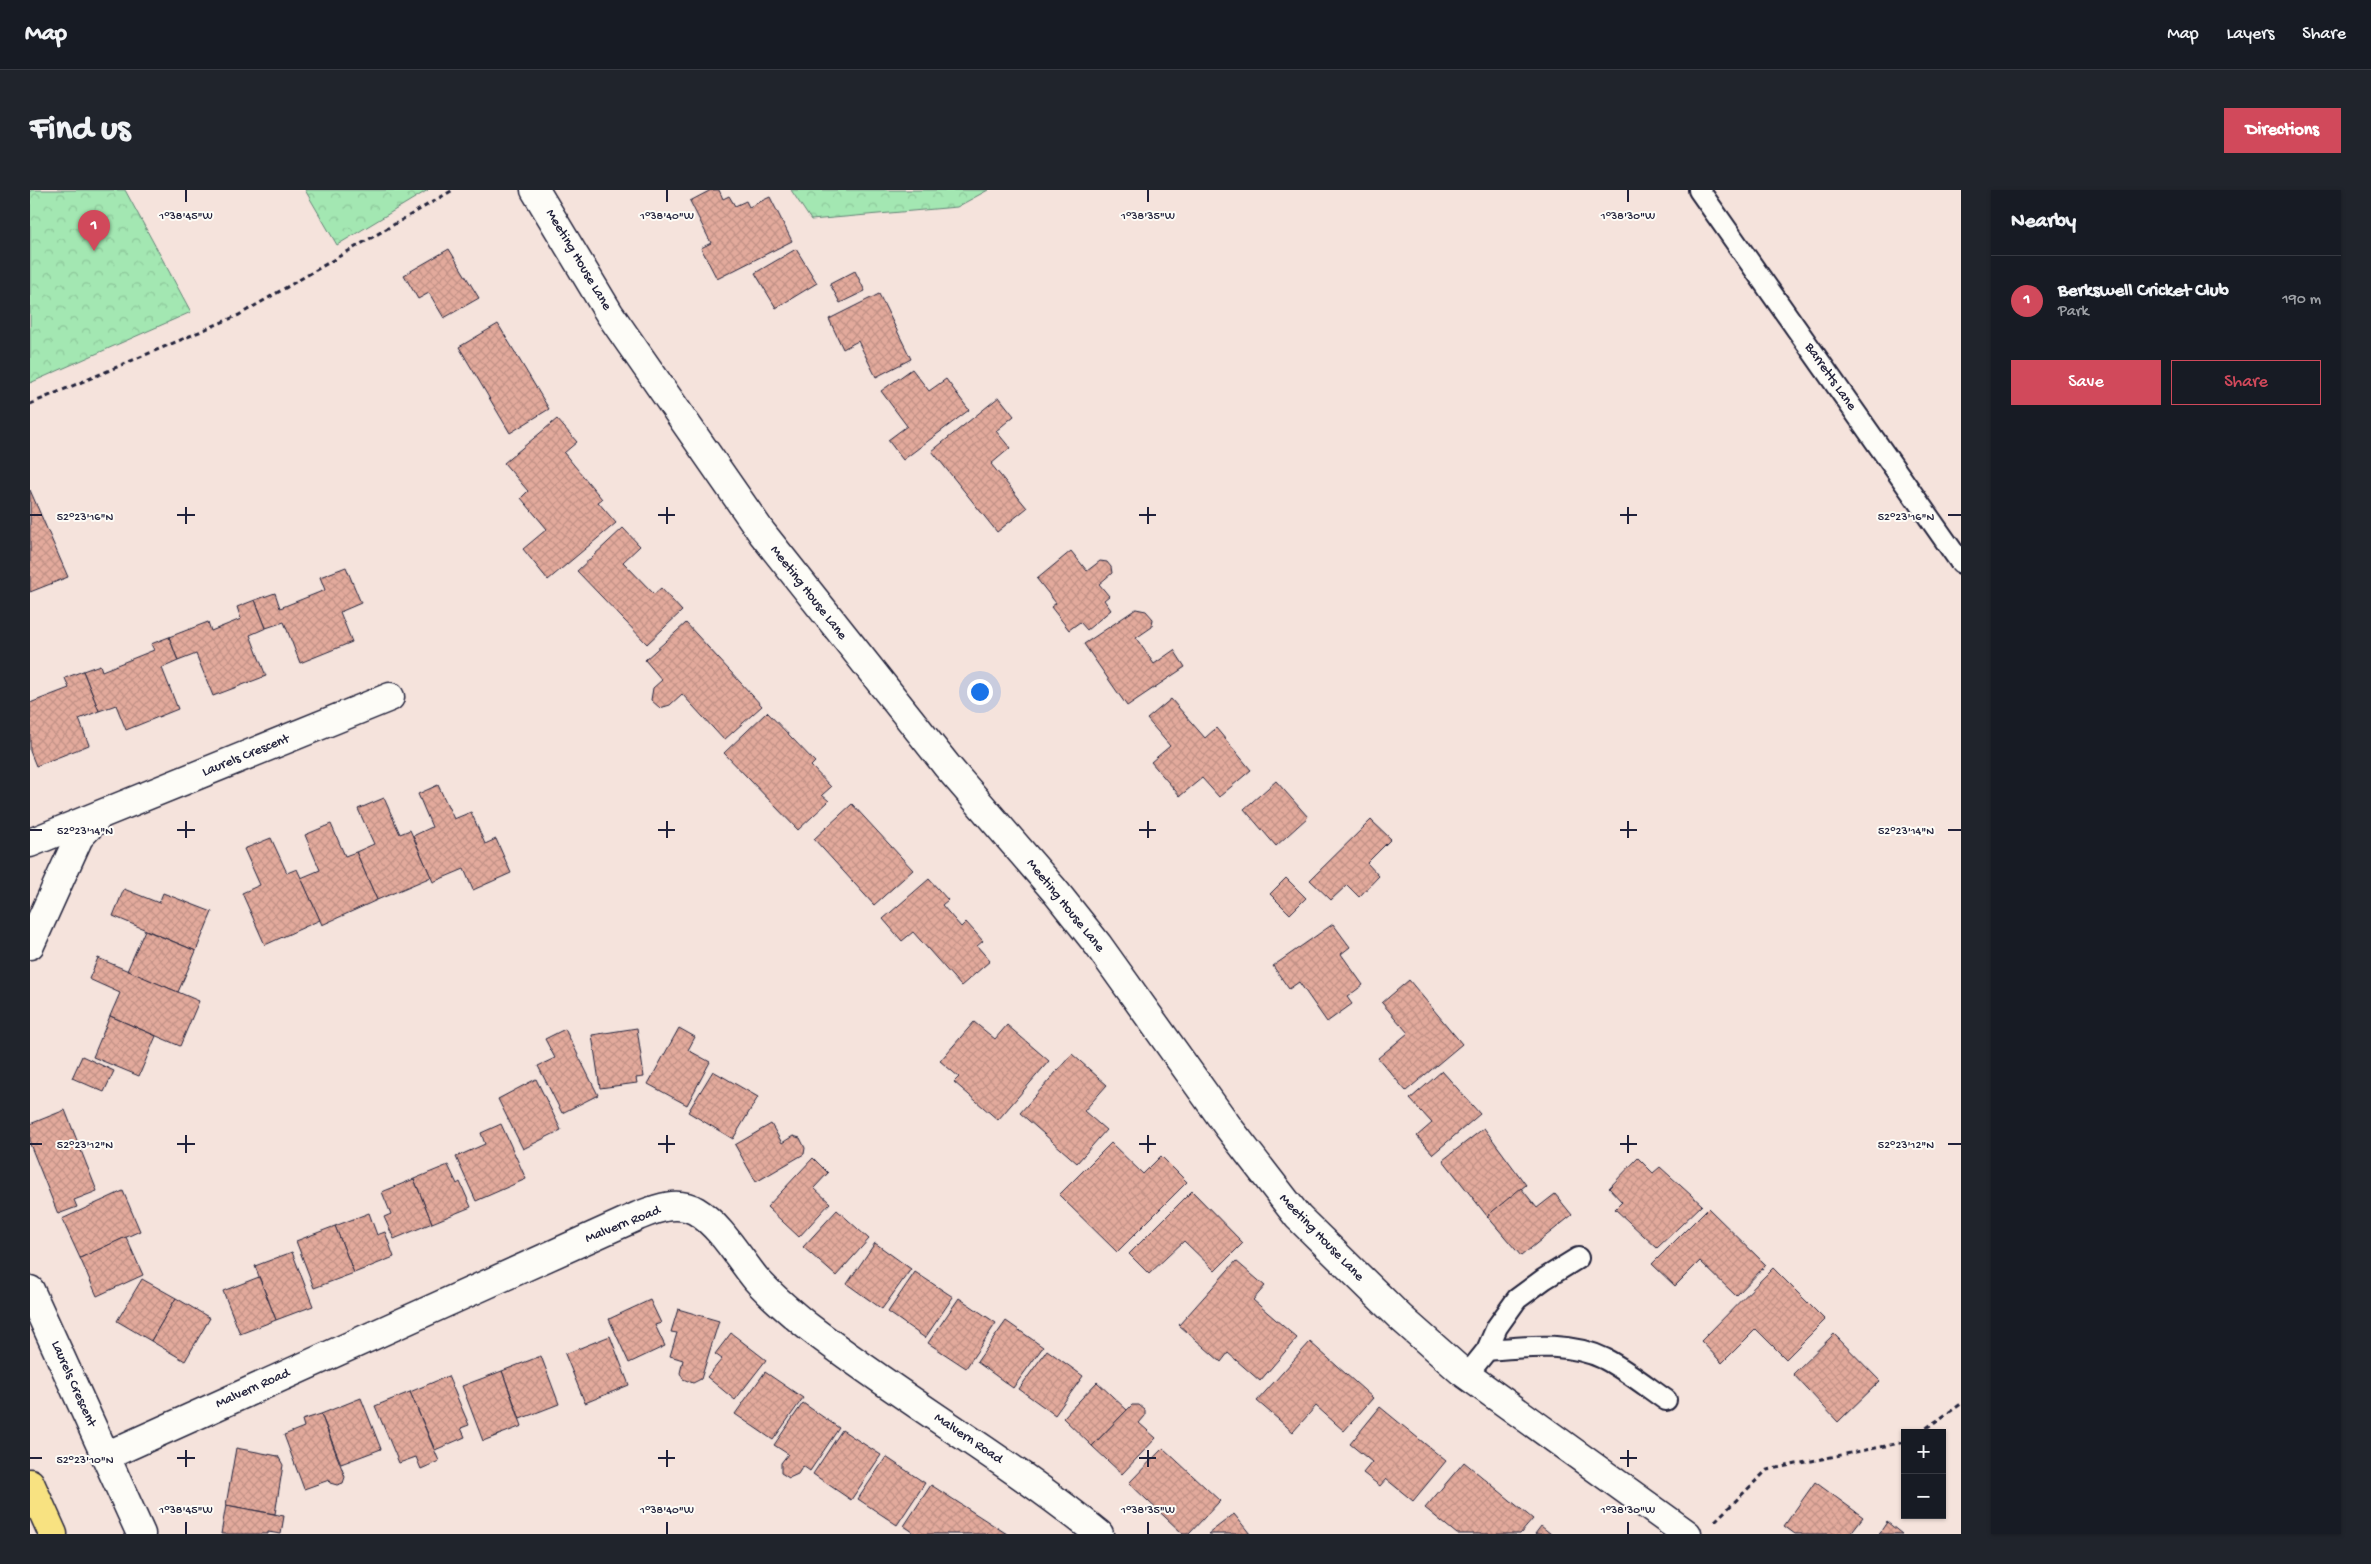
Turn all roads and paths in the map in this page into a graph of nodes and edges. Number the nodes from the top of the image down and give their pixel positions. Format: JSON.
{"nodes":[{"id":1,"x":453,"y":190,"type":"edge"},
{"id":2,"x":535,"y":190,"type":"edge"},
{"id":3,"x":1699,"y":190,"type":"edge"},
{"id":4,"x":30,"y":404,"type":"edge"},
{"id":5,"x":1961,"y":563,"type":"edge"},
{"id":6,"x":390,"y":697,"type":"dead end"},
{"id":7,"x":101,"y":814,"type":"junction"},
{"id":8,"x":30,"y":843,"type":"edge"},
{"id":9,"x":30,"y":945,"type":"edge"},
{"id":10,"x":1578,"y":1258,"type":"dead end"},
{"id":11,"x":30,"y":1290,"type":"edge"},
{"id":12,"x":1487,"y":1350,"type":"junction"},
{"id":13,"x":1466,"y":1375,"type":"junction"},
{"id":14,"x":1666,"y":1400,"type":"dead end"},
{"id":15,"x":1961,"y":1404,"type":"edge"},
{"id":16,"x":1925,"y":1429,"type":"edge"},
{"id":17,"x":1901,"y":1443,"type":"edge"},
{"id":18,"x":106,"y":1456,"type":"junction"},
{"id":19,"x":30,"y":1483,"type":"edge"},
{"id":20,"x":1698,"y":1531,"type":"edge"},
{"id":21,"x":53,"y":1534,"type":"edge"},
{"id":22,"x":141,"y":1534,"type":"edge"},
{"id":23,"x":1099,"y":1534,"type":"edge"}],
"edges":[{"from":1,"to":4,"type":"path"},
{"from":2,"to":13,"type":"street","name":"Meeting House Lane"},
{"from":3,"to":5,"type":"lane","name":"Barretts Lane"},
{"from":6,"to":7,"type":"street","name":"Laurels Crescent"},
{"from":7,"to":8,"type":"street","name":"Laurels Crescent"},
{"from":7,"to":9,"type":"street","name":"Laurels Crescent"},
{"from":10,"to":12,"type":"lane"},
{"from":11,"to":18,"type":"street","name":"Laurels Crescent"},
{"from":12,"to":13,"type":"lane"},
{"from":12,"to":14,"type":"lane"},
{"from":13,"to":20,"type":"street","name":"Meeting House Lane"},
{"from":15,"to":16,"type":"path"},
{"from":17,"to":20,"type":"path"},
{"from":18,"to":22,"type":"street","name":"Laurels Crescent"},
{"from":18,"to":23,"type":"street","name":"Malvern Road"},
{"from":19,"to":21,"type":"highway"}]}
